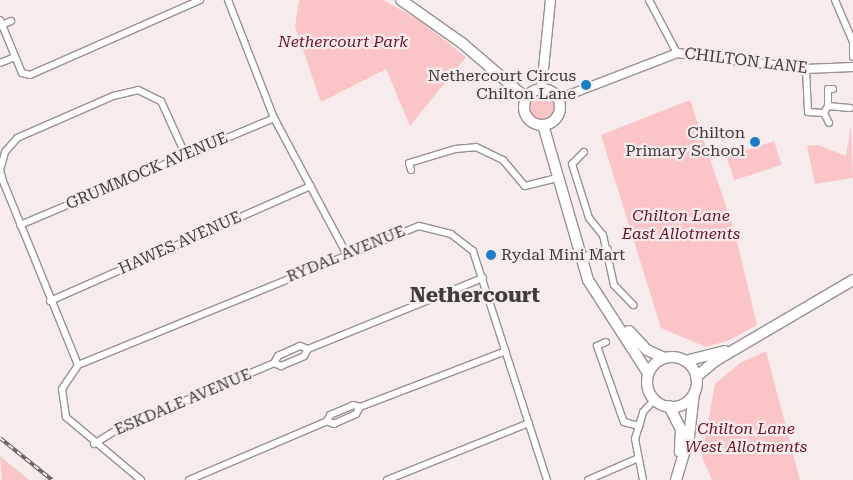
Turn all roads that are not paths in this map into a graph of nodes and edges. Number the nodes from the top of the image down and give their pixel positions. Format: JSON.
{"nodes":[{"id":1,"x":200,"y":0,"type":"edge"},
{"id":2,"x":228,"y":0,"type":"edge"},
{"id":3,"x":401,"y":0,"type":"edge"},
{"id":4,"x":550,"y":0,"type":"edge"},
{"id":5,"x":835,"y":0,"type":"edge"},
{"id":6,"x":651,"y":1,"type":"edge"},
{"id":7,"x":11,"y":21,"type":"dead end"},
{"id":8,"x":1,"y":23,"type":"edge"},
{"id":9,"x":853,"y":42,"type":"edge"},
{"id":10,"x":677,"y":52,"type":"junction"},
{"id":11,"x":15,"y":57,"type":"junction"},
{"id":12,"x":853,"y":57,"type":"edge"},
{"id":13,"x":0,"y":63,"type":"edge"},
{"id":14,"x":851,"y":68,"type":"edge"},
{"id":15,"x":806,"y":69,"type":"junction"},
{"id":16,"x":541,"y":88,"type":"junction"},
{"id":17,"x":833,"y":89,"type":"dead end"},
{"id":18,"x":526,"y":98,"type":"junction"},
{"id":19,"x":558,"y":99,"type":"junction"},
{"id":20,"x":828,"y":106,"type":"junction"},
{"id":21,"x":850,"y":108,"type":"dead end"},
{"id":22,"x":824,"y":113,"type":"junction"},
{"id":23,"x":274,"y":118,"type":"junction"},
{"id":24,"x":829,"y":123,"type":"dead end"},
{"id":25,"x":543,"y":125,"type":"junction"},
{"id":26,"x":584,"y":152,"type":"dead end"},
{"id":27,"x":185,"y":154,"type":"junction"},
{"id":28,"x":411,"y":170,"type":"dead end"},
{"id":29,"x":556,"y":178,"type":"junction"},
{"id":30,"x":310,"y":186,"type":"junction"},
{"id":31,"x":20,"y":225,"type":"junction"},
{"id":32,"x":608,"y":249,"type":"junction"},
{"id":33,"x":346,"y":253,"type":"junction"},
{"id":34,"x":584,"y":261,"type":"junction"},
{"id":35,"x":483,"y":278,"type":"junction"},
{"id":36,"x":853,"y":280,"type":"edge"},
{"id":37,"x":50,"y":301,"type":"junction"},
{"id":38,"x":634,"y":305,"type":"dead end"},
{"id":39,"x":606,"y":342,"type":"dead end"},
{"id":40,"x":740,"y":346,"type":"junction"},
{"id":41,"x":308,"y":349,"type":"junction"},
{"id":42,"x":506,"y":351,"type":"junction"},
{"id":43,"x":664,"y":358,"type":"junction"},
{"id":44,"x":685,"y":361,"type":"junction"},
{"id":45,"x":274,"y":363,"type":"junction"},
{"id":46,"x":78,"y":365,"type":"junction"},
{"id":47,"x":648,"y":373,"type":"junction"},
{"id":48,"x":696,"y":377,"type":"junction"},
{"id":49,"x":694,"y":392,"type":"junction"},
{"id":50,"x":654,"y":400,"type":"junction"},
{"id":51,"x":669,"y":406,"type":"junction"},
{"id":52,"x":528,"y":423,"type":"junction"},
{"id":53,"x":639,"y":426,"type":"junction"},
{"id":54,"x":94,"y":444,"type":"junction"},
{"id":55,"x":636,"y":459,"type":"junction"},
{"id":56,"x":680,"y":464,"type":"junction"},
{"id":57,"x":141,"y":480,"type":"edge"},
{"id":58,"x":189,"y":480,"type":"edge"},
{"id":59,"x":387,"y":480,"type":"edge"},
{"id":60,"x":547,"y":480,"type":"edge"},
{"id":61,"x":588,"y":480,"type":"edge"},
{"id":62,"x":643,"y":480,"type":"edge"},
{"id":63,"x":676,"y":480,"type":"edge"}],
"edges":[{"from":1,"to":11,"type":"street"},
{"from":2,"to":23,"type":"street"},
{"from":3,"to":18,"type":"main road"},
{"from":4,"to":16,"type":"main road"},
{"from":5,"to":9,"type":"street"},
{"from":6,"to":10,"type":"street"},
{"from":7,"to":8,"type":"street"},
{"from":8,"to":11,"type":"street"},
{"from":9,"to":12,"type":"street"},
{"from":10,"to":15,"type":"street","name":"CHILTON LANE"},
{"from":10,"to":19,"type":"street","name":"CHILTON LANE"},
{"from":11,"to":13,"type":"street"},
{"from":12,"to":14,"type":"street"},
{"from":14,"to":15,"type":"street","name":"CHILTON LANE"},
{"from":15,"to":22,"type":"street"},
{"from":16,"to":18,"type":"main road"},
{"from":16,"to":19,"type":"main road"},
{"from":17,"to":20,"type":"street"},
{"from":18,"to":25,"type":"main road"},
{"from":19,"to":25,"type":"main road"},
{"from":20,"to":21,"type":"street"},
{"from":20,"to":22,"type":"street"},
{"from":22,"to":24,"type":"street"},
{"from":23,"to":27,"type":"street","name":"GRUMMOCK AVENUE"},
{"from":23,"to":30,"type":"street"},
{"from":25,"to":29,"type":"main road"},
{"from":26,"to":32,"type":"street"},
{"from":27,"to":31,"type":"street","name":"GRUMMOCK AVENUE"},
{"from":27,"to":31,"type":"street"},
{"from":28,"to":29,"type":"street"},
{"from":29,"to":34,"type":"main road"},
{"from":30,"to":33,"type":"street"},
{"from":30,"to":37,"type":"street","name":"HAWES AVENUE"},
{"from":31,"to":37,"type":"street"},
{"from":32,"to":34,"type":"street"},
{"from":32,"to":38,"type":"street"},
{"from":33,"to":35,"type":"street","name":"RYDAL AVENUE"},
{"from":33,"to":46,"type":"street","name":"RYDAL AVENUE"},
{"from":34,"to":43,"type":"main road"},
{"from":34,"to":47,"type":"main road"},
{"from":35,"to":41,"type":"street","name":"ESKDALE AVENUE"},
{"from":35,"to":42,"type":"street","name":"RYDAL AVENUE"},
{"from":36,"to":40,"type":"main road"},
{"from":37,"to":46,"type":"street"},
{"from":39,"to":53,"type":"street"},
{"from":40,"to":44,"type":"main road"},
{"from":40,"to":48,"type":"main road"},
{"from":41,"to":45,"type":"street","name":"ESKDALE AVENUE"},
{"from":41,"to":45,"type":"street","name":"ESKDALE AVENUE"},
{"from":42,"to":52,"type":"street","name":"RYDAL AVENUE"},
{"from":42,"to":58,"type":"street"},
{"from":43,"to":44,"type":"main road"},
{"from":43,"to":47,"type":"main road"},
{"from":44,"to":48,"type":"main road"},
{"from":45,"to":54,"type":"street","name":"ESKDALE AVENUE"},
{"from":46,"to":54,"type":"street"},
{"from":47,"to":50,"type":"main road"},
{"from":48,"to":49,"type":"main road"},
{"from":49,"to":51,"type":"main road"},
{"from":49,"to":56,"type":"main road"},
{"from":50,"to":51,"type":"main road"},
{"from":50,"to":53,"type":"street"},
{"from":51,"to":56,"type":"main road"},
{"from":52,"to":59,"type":"street"},
{"from":52,"to":60,"type":"street","name":"RYDAL AVENUE"},
{"from":53,"to":55,"type":"street"},
{"from":54,"to":57,"type":"street"},
{"from":55,"to":61,"type":"street"},
{"from":55,"to":62,"type":"street"},
{"from":56,"to":63,"type":"main road"}]}
